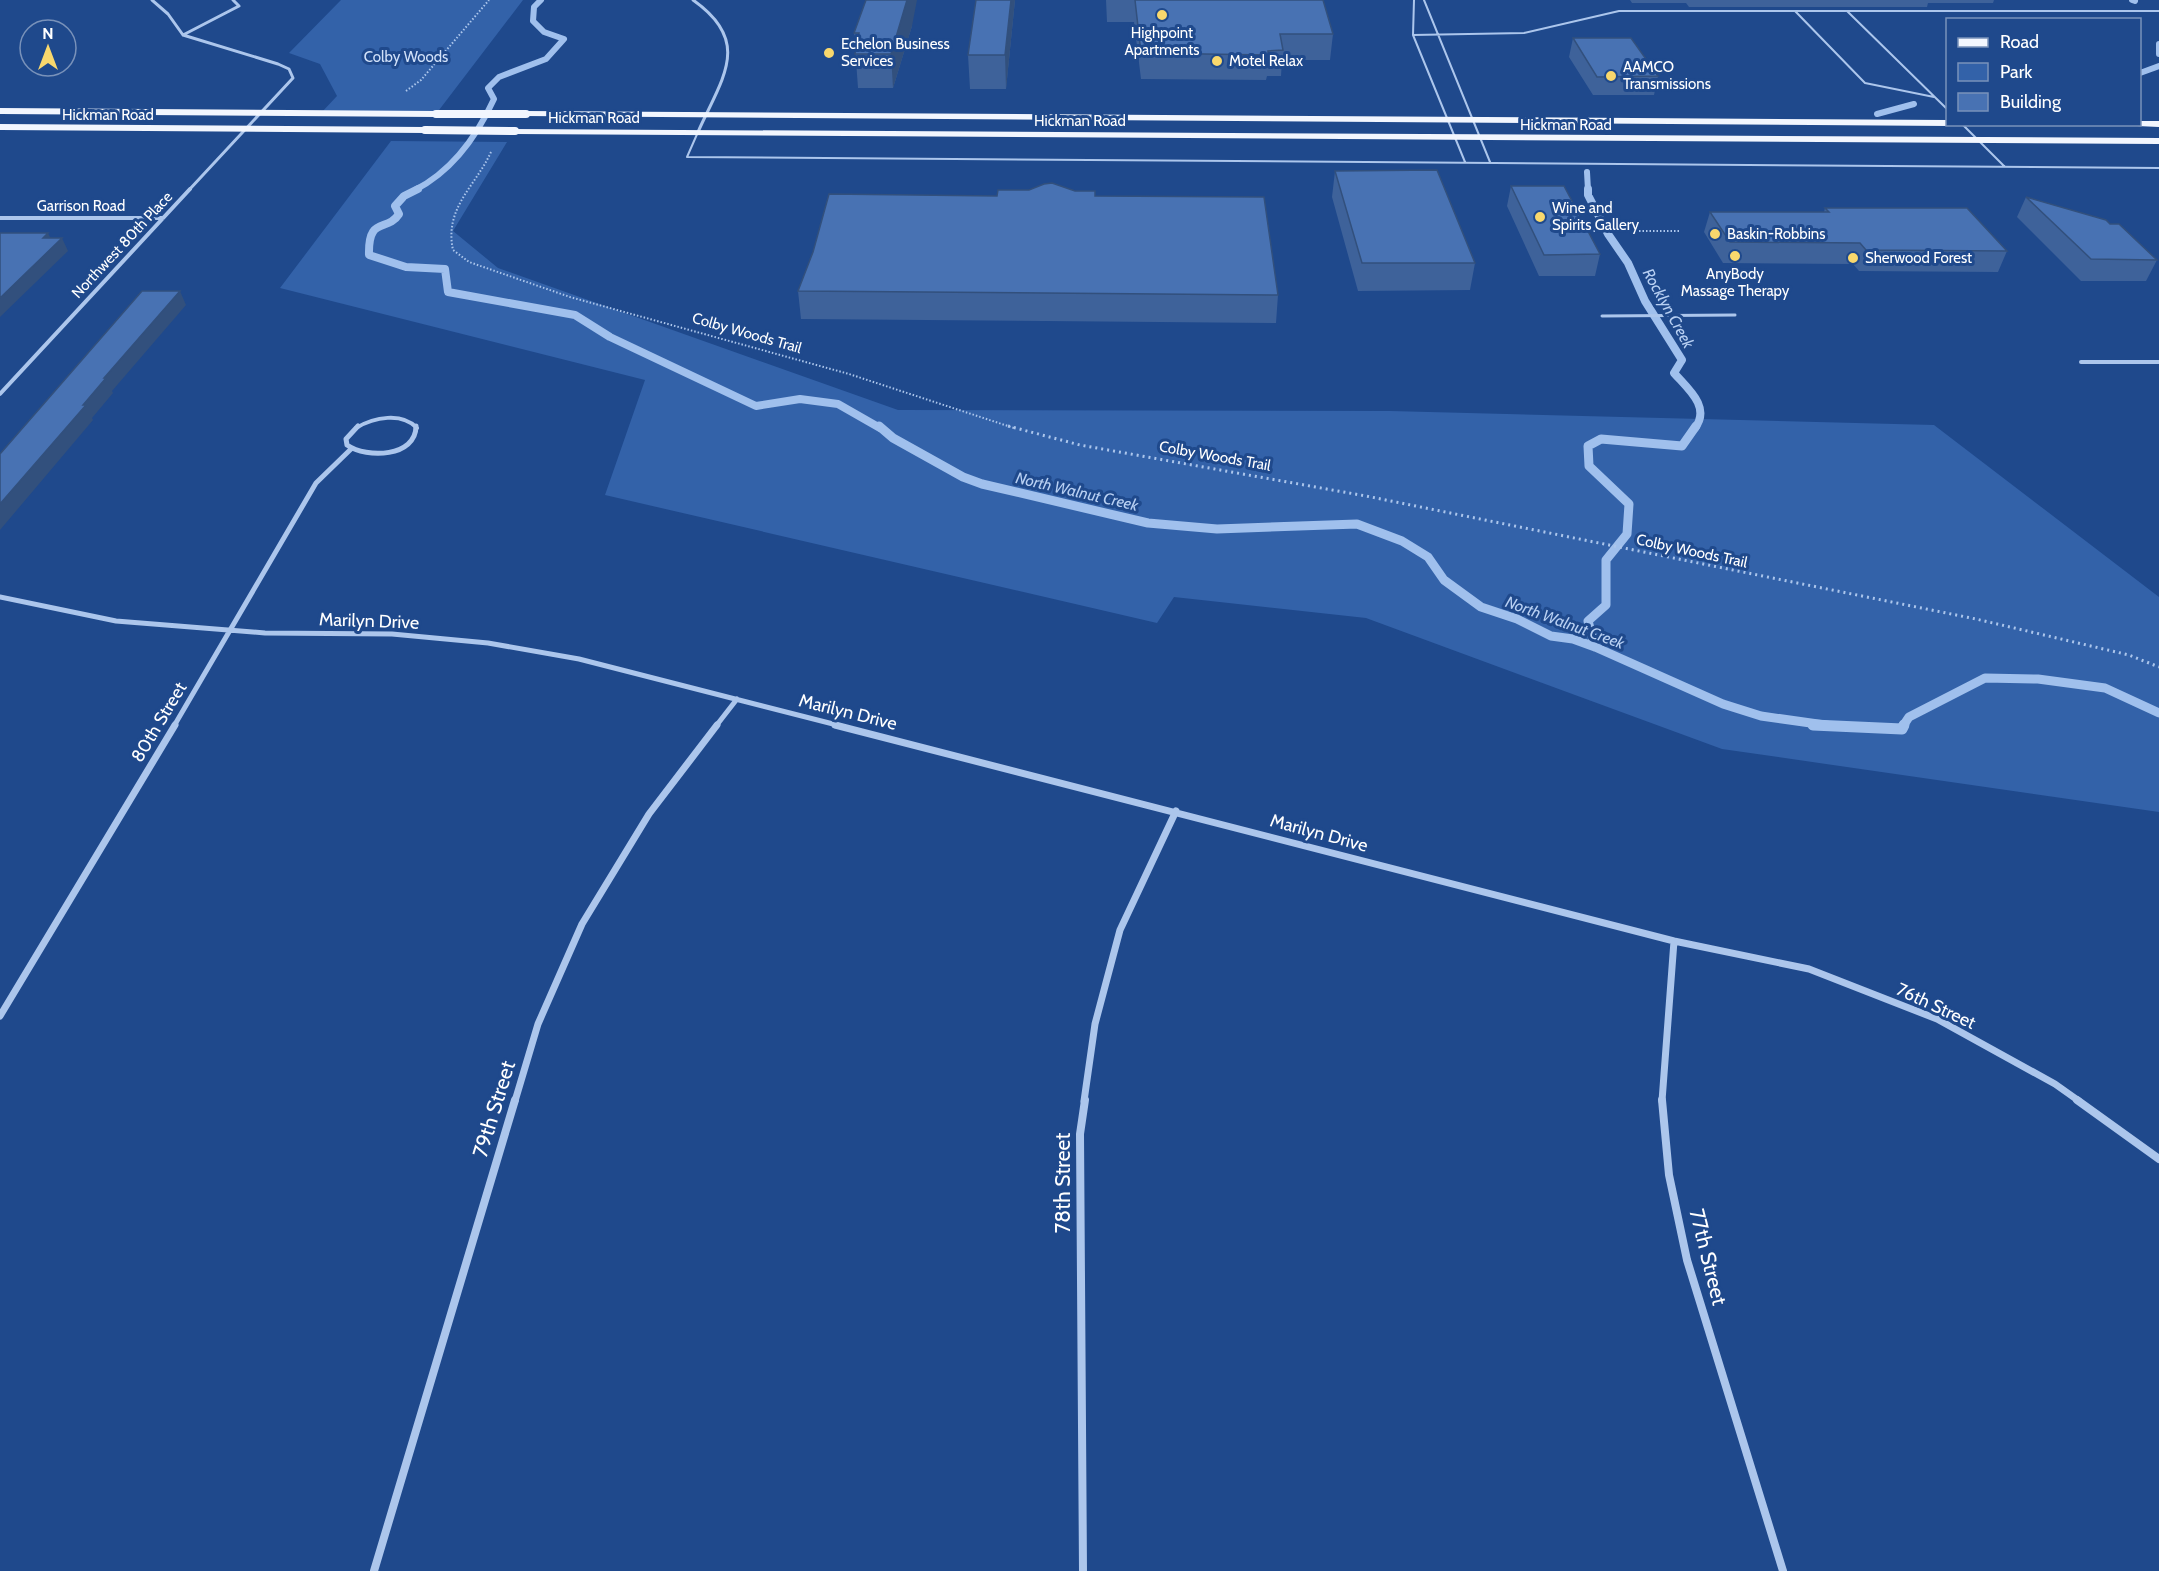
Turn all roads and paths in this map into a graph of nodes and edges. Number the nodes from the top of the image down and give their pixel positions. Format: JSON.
{"nodes":[{"id":1,"x":152,"y":0,"type":"edge"},
{"id":2,"x":233,"y":0,"type":"edge"},
{"id":3,"x":489,"y":0,"type":"edge"},
{"id":4,"x":693,"y":0,"type":"edge"},
{"id":5,"x":1414,"y":0,"type":"edge"},
{"id":6,"x":1424,"y":0,"type":"edge"},
{"id":7,"x":1795,"y":11,"type":"junction"},
{"id":8,"x":1846,"y":11,"type":"junction"},
{"id":9,"x":2159,"y":11,"type":"edge"},
{"id":10,"x":183,"y":35,"type":"junction"},
{"id":11,"x":1413,"y":35,"type":"junction"},
{"id":12,"x":1438,"y":35,"type":"junction"},
{"id":13,"x":406,"y":91,"type":"dead end"},
{"id":14,"x":1934,"y":97,"type":"junction"},
{"id":15,"x":1946,"y":109,"type":"edge"},
{"id":16,"x":0,"y":111,"type":"edge"},
{"id":17,"x":262,"y":113,"type":"junction"},
{"id":18,"x":705,"y":115,"type":"junction"},
{"id":19,"x":1449,"y":122,"type":"junction"},
{"id":20,"x":1475,"y":122,"type":"junction"},
{"id":21,"x":1946,"y":123,"type":"edge"},
{"id":22,"x":2141,"y":124,"type":"edge"},
{"id":23,"x":2159,"y":124,"type":"edge"},
{"id":24,"x":1964,"y":126,"type":"edge"},
{"id":25,"x":0,"y":127,"type":"edge"},
{"id":26,"x":245,"y":129,"type":"junction"},
{"id":27,"x":698,"y":132,"type":"junction"},
{"id":28,"x":1455,"y":137,"type":"junction"},
{"id":29,"x":1481,"y":138,"type":"junction"},
{"id":30,"x":1979,"y":141,"type":"junction"},
{"id":31,"x":2159,"y":141,"type":"edge"},
{"id":32,"x":491,"y":147,"type":"dead end"},
{"id":33,"x":1465,"y":162,"type":"junction"},
{"id":34,"x":1490,"y":162,"type":"junction"},
{"id":35,"x":2005,"y":167,"type":"junction"},
{"id":36,"x":2159,"y":168,"type":"edge"},
{"id":37,"x":0,"y":218,"type":"edge"},
{"id":38,"x":163,"y":218,"type":"junction"},
{"id":39,"x":1574,"y":231,"type":"edge"},
{"id":40,"x":1681,"y":231,"type":"dead end"},
{"id":41,"x":1735,"y":315,"type":"dead end"},
{"id":42,"x":1602,"y":316,"type":"dead end"},
{"id":43,"x":2081,"y":362,"type":"dead end"},
{"id":44,"x":2159,"y":362,"type":"edge"},
{"id":45,"x":0,"y":394,"type":"edge"},
{"id":46,"x":351,"y":449,"type":"junction"},
{"id":47,"x":0,"y":597,"type":"edge"},
{"id":48,"x":232,"y":630,"type":"junction"},
{"id":49,"x":2159,"y":667,"type":"edge"},
{"id":50,"x":737,"y":699,"type":"junction"},
{"id":51,"x":1176,"y":811,"type":"junction"},
{"id":52,"x":1674,"y":941,"type":"junction"},
{"id":53,"x":0,"y":1016,"type":"edge"},
{"id":54,"x":2159,"y":1159,"type":"edge"},
{"id":55,"x":374,"y":1571,"type":"edge"},
{"id":56,"x":1083,"y":1571,"type":"edge"},
{"id":57,"x":1783,"y":1571,"type":"edge"}],
"edges":[{"from":1,"to":10,"type":"street"},
{"from":2,"to":10,"type":"street"},
{"from":3,"to":13,"type":"path"},
{"from":4,"to":18,"type":"street"},
{"from":5,"to":11,"type":"lane"},
{"from":6,"to":12,"type":"lane"},
{"from":7,"to":8,"type":"lane"},
{"from":7,"to":12,"type":"lane"},
{"from":7,"to":14,"type":"lane"},
{"from":8,"to":9,"type":"lane"},
{"from":8,"to":14,"type":"lane"},
{"from":10,"to":17,"type":"street","name":"Northwest 80th Place"},
{"from":11,"to":12,"type":"lane"},
{"from":11,"to":19,"type":"lane"},
{"from":12,"to":20,"type":"lane"},
{"from":14,"to":15,"type":"lane"},
{"from":16,"to":17,"type":"main road","name":"Hickman Road"},
{"from":17,"to":18,"type":"main road","name":"Hickman Road","bridge":true},
{"from":17,"to":26,"type":"street","name":"Northwest 80th Place"},
{"from":18,"to":19,"type":"main road","name":"Hickman Road"},
{"from":18,"to":27,"type":"street"},
{"from":19,"to":20,"type":"main road","name":"Hickman Road"},
{"from":19,"to":28,"type":"lane"},
{"from":20,"to":21,"type":"main road","name":"Hickman Road"},
{"from":20,"to":29,"type":"lane"},
{"from":22,"to":23,"type":"main road"},
{"from":24,"to":30,"type":"lane"},
{"from":25,"to":26,"type":"main road","name":"Hickman Road"},
{"from":26,"to":27,"type":"main road","name":"Hickman Road","bridge":true},
{"from":26,"to":38,"type":"street","name":"Northwest 80th Place"},
{"from":27,"to":28,"type":"main road","name":"Hickman Road"},
{"from":27,"to":33,"type":"lane"},
{"from":28,"to":29,"type":"main road","name":"Hickman Road"},
{"from":28,"to":33,"type":"lane"},
{"from":29,"to":30,"type":"main road","name":"Hickman Road"},
{"from":29,"to":34,"type":"lane"},
{"from":30,"to":31,"type":"main road","name":"Hickman Road"},
{"from":30,"to":35,"type":"lane"},
{"from":32,"to":49,"type":"path","name":"Colby Woods Trail"},
{"from":33,"to":34,"type":"lane"},
{"from":34,"to":35,"type":"lane"},
{"from":35,"to":36,"type":"lane"},
{"from":37,"to":38,"type":"street","name":"Garrison Road"},
{"from":38,"to":45,"type":"street","name":"Northwest 80th Place"},
{"from":39,"to":40,"type":"path"},
{"from":41,"to":42,"type":"lane"},
{"from":43,"to":44,"type":"street"},
{"from":46,"to":46,"type":"street","name":"80th Street"},
{"from":46,"to":48,"type":"street","name":"80th Street"},
{"from":47,"to":48,"type":"street","name":"Marilyn Drive"},
{"from":48,"to":50,"type":"street","name":"Marilyn Drive"},
{"from":48,"to":53,"type":"street","name":"80th Street"},
{"from":50,"to":51,"type":"street","name":"Marilyn Drive"},
{"from":50,"to":55,"type":"street","name":"79th Street"},
{"from":51,"to":52,"type":"street","name":"Marilyn Drive"},
{"from":51,"to":56,"type":"street","name":"78th Street"},
{"from":52,"to":54,"type":"street","name":"76th Street"},
{"from":52,"to":57,"type":"street","name":"77th Street"}]}
